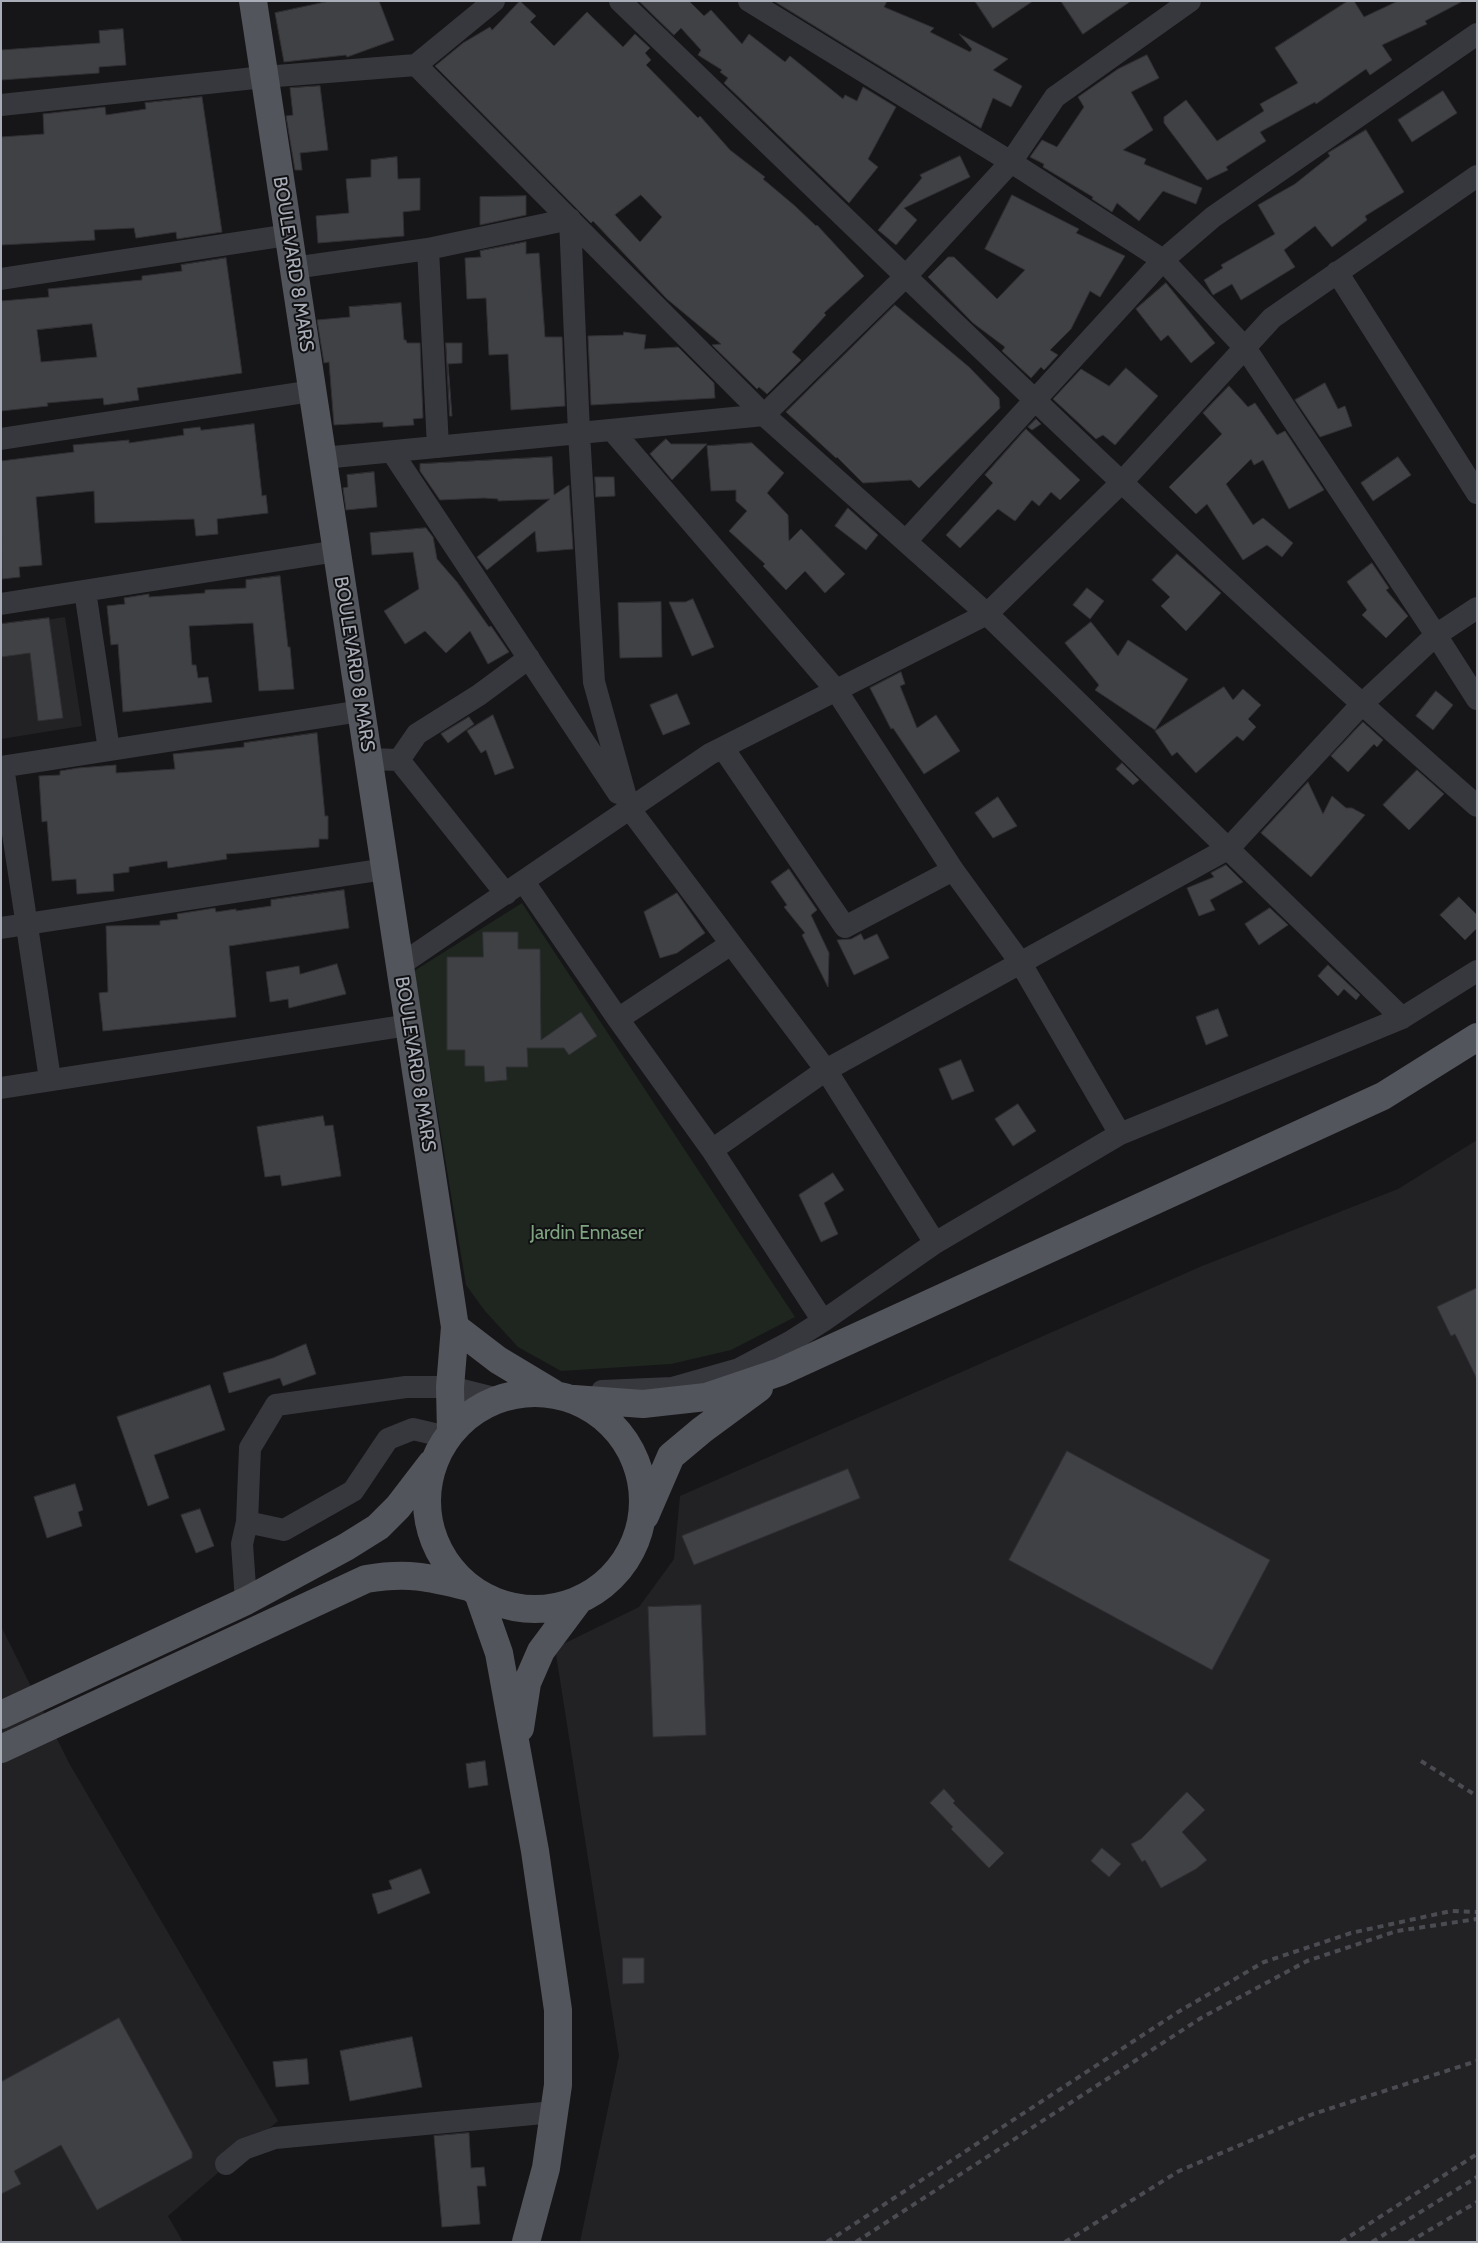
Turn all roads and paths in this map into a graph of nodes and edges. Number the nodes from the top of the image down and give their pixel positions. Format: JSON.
{"nodes":[{"id":1,"x":252,"y":1,"type":"edge"},
{"id":2,"x":494,"y":1,"type":"edge"},
{"id":3,"x":620,"y":1,"type":"edge"},
{"id":4,"x":749,"y":1,"type":"edge"},
{"id":5,"x":1190,"y":1,"type":"edge"},
{"id":6,"x":1477,"y":34,"type":"edge"},
{"id":7,"x":416,"y":65,"type":"junction"},
{"id":8,"x":264,"y":77,"type":"junction"},
{"id":9,"x":1,"y":105,"type":"edge"},
{"id":10,"x":1010,"y":162,"type":"junction"},
{"id":11,"x":1477,"y":176,"type":"edge"},
{"id":12,"x":570,"y":219,"type":"junction"},
{"id":13,"x":288,"y":235,"type":"junction"},
{"id":14,"x":428,"y":249,"type":"junction"},
{"id":15,"x":1163,"y":260,"type":"junction"},
{"id":16,"x":293,"y":268,"type":"junction"},
{"id":17,"x":1337,"y":272,"type":"junction"},
{"id":18,"x":906,"y":276,"type":"junction"},
{"id":19,"x":1,"y":279,"type":"edge"},
{"id":20,"x":1246,"y":349,"type":"junction"},
{"id":21,"x":312,"y":391,"type":"junction"},
{"id":22,"x":1035,"y":400,"type":"junction"},
{"id":23,"x":764,"y":415,"type":"junction"},
{"id":24,"x":612,"y":430,"type":"junction"},
{"id":25,"x":579,"y":433,"type":"junction"},
{"id":26,"x":1,"y":439,"type":"edge"},
{"id":27,"x":438,"y":447,"type":"junction"},
{"id":28,"x":392,"y":452,"type":"junction"},
{"id":29,"x":323,"y":458,"type":"junction"},
{"id":30,"x":1122,"y":482,"type":"junction"},
{"id":31,"x":1477,"y":493,"type":"edge"},
{"id":32,"x":906,"y":541,"type":"junction"},
{"id":33,"x":337,"y":552,"type":"junction"},
{"id":34,"x":85,"y":591,"type":"junction"},
{"id":35,"x":1,"y":604,"type":"edge"},
{"id":36,"x":1477,"y":608,"type":"edge"},
{"id":37,"x":988,"y":614,"type":"junction"},
{"id":38,"x":1436,"y":634,"type":"junction"},
{"id":39,"x":529,"y":658,"type":"junction"},
{"id":40,"x":836,"y":690,"type":"junction"},
{"id":41,"x":1477,"y":700,"type":"edge"},
{"id":42,"x":1361,"y":705,"type":"junction"},
{"id":43,"x":361,"y":711,"type":"junction"},
{"id":44,"x":722,"y":748,"type":"junction"},
{"id":45,"x":109,"y":750,"type":"junction"},
{"id":46,"x":368,"y":759,"type":"junction"},
{"id":47,"x":400,"y":760,"type":"junction"},
{"id":48,"x":2,"y":767,"type":"edge"},
{"id":49,"x":1477,"y":806,"type":"edge"},
{"id":50,"x":629,"y":808,"type":"junction"},
{"id":51,"x":1228,"y":848,"type":"junction"},
{"id":52,"x":385,"y":869,"type":"junction"},
{"id":53,"x":953,"y":870,"type":"junction"},
{"id":54,"x":515,"y":888,"type":"junction"},
{"id":55,"x":28,"y":924,"type":"junction"},
{"id":56,"x":1,"y":928,"type":"edge"},
{"id":57,"x":731,"y":944,"type":"junction"},
{"id":58,"x":1020,"y":962,"type":"junction"},
{"id":59,"x":400,"y":965,"type":"junction"},
{"id":60,"x":1477,"y":971,"type":"edge"},
{"id":61,"x":618,"y":1018,"type":"junction"},
{"id":62,"x":1402,"y":1018,"type":"junction"},
{"id":63,"x":409,"y":1025,"type":"junction"},
{"id":64,"x":1477,"y":1037,"type":"edge"},
{"id":65,"x":826,"y":1070,"type":"junction"},
{"id":66,"x":50,"y":1079,"type":"junction"},
{"id":67,"x":1,"y":1088,"type":"edge"},
{"id":68,"x":1120,"y":1134,"type":"junction"},
{"id":69,"x":712,"y":1150,"type":"junction"},
{"id":70,"x":935,"y":1242,"type":"junction"},
{"id":71,"x":822,"y":1321,"type":"junction"},
{"id":72,"x":455,"y":1327,"type":"junction"},
{"id":73,"x":780,"y":1372,"type":"junction"},
{"id":74,"x":450,"y":1387,"type":"junction"},
{"id":75,"x":564,"y":1396,"type":"junction"},
{"id":76,"x":498,"y":1398,"type":"junction"},
{"id":77,"x":445,"y":1442,"type":"junction"},
{"id":78,"x":247,"y":1522,"type":"junction"},
{"id":79,"x":641,"y":1526,"type":"junction"},
{"id":80,"x":473,"y":1590,"type":"junction"},
{"id":81,"x":579,"y":1600,"type":"junction"},
{"id":82,"x":246,"y":1601,"type":"junction"},
{"id":83,"x":1,"y":1715,"type":"edge"},
{"id":84,"x":1,"y":1749,"type":"edge"},
{"id":85,"x":517,"y":1750,"type":"junction"},
{"id":86,"x":554,"y":2112,"type":"junction"},
{"id":87,"x":226,"y":2164,"type":"dead end"},
{"id":88,"x":526,"y":2242,"type":"edge"}],
"edges":[{"from":1,"to":8,"type":"main road","name":"BOULEVARD 8 MARS"},
{"from":2,"to":7,"type":"street"},
{"from":3,"to":18,"type":"street"},
{"from":4,"to":10,"type":"street"},
{"from":5,"to":10,"type":"street"},
{"from":6,"to":15,"type":"street"},
{"from":7,"to":8,"type":"street"},
{"from":7,"to":12,"type":"street"},
{"from":8,"to":9,"type":"street"},
{"from":8,"to":13,"type":"main road","name":"BOULEVARD 8 MARS"},
{"from":10,"to":15,"type":"street"},
{"from":10,"to":18,"type":"street"},
{"from":11,"to":17,"type":"street"},
{"from":12,"to":14,"type":"street"},
{"from":12,"to":23,"type":"street"},
{"from":12,"to":25,"type":"street"},
{"from":13,"to":16,"type":"main road","name":"BOULEVARD 8 MARS"},
{"from":13,"to":19,"type":"street"},
{"from":14,"to":16,"type":"street"},
{"from":14,"to":27,"type":"street"},
{"from":15,"to":20,"type":"street"},
{"from":15,"to":22,"type":"street"},
{"from":16,"to":21,"type":"main road","name":"BOULEVARD 8 MARS"},
{"from":17,"to":20,"type":"street"},
{"from":17,"to":31,"type":"street"},
{"from":18,"to":22,"type":"street"},
{"from":18,"to":23,"type":"street"},
{"from":20,"to":30,"type":"street"},
{"from":20,"to":38,"type":"street"},
{"from":21,"to":26,"type":"street"},
{"from":21,"to":29,"type":"main road","name":"BOULEVARD 8 MARS"},
{"from":22,"to":30,"type":"street"},
{"from":22,"to":32,"type":"street"},
{"from":23,"to":24,"type":"street"},
{"from":23,"to":32,"type":"street"},
{"from":24,"to":25,"type":"street"},
{"from":24,"to":40,"type":"street"},
{"from":25,"to":27,"type":"street"},
{"from":25,"to":50,"type":"street"},
{"from":27,"to":28,"type":"street"},
{"from":28,"to":29,"type":"street"},
{"from":28,"to":39,"type":"street"},
{"from":29,"to":33,"type":"main road","name":"BOULEVARD 8 MARS"},
{"from":30,"to":37,"type":"street"},
{"from":30,"to":42,"type":"street"},
{"from":32,"to":37,"type":"street"},
{"from":33,"to":34,"type":"street"},
{"from":33,"to":43,"type":"main road","name":"BOULEVARD 8 MARS"},
{"from":34,"to":35,"type":"street"},
{"from":34,"to":45,"type":"street"},
{"from":36,"to":38,"type":"street"},
{"from":37,"to":40,"type":"street"},
{"from":37,"to":51,"type":"street"},
{"from":38,"to":41,"type":"street"},
{"from":38,"to":42,"type":"street"},
{"from":39,"to":47,"type":"street"},
{"from":39,"to":50,"type":"street"},
{"from":40,"to":44,"type":"street"},
{"from":40,"to":53,"type":"street"},
{"from":42,"to":49,"type":"street"},
{"from":42,"to":51,"type":"street"},
{"from":43,"to":45,"type":"street"},
{"from":43,"to":46,"type":"main road","name":"BOULEVARD 8 MARS"},
{"from":44,"to":50,"type":"street"},
{"from":44,"to":53,"type":"street"},
{"from":45,"to":48,"type":"street"},
{"from":46,"to":47,"type":"street"},
{"from":46,"to":52,"type":"main road","name":"BOULEVARD 8 MARS"},
{"from":47,"to":54,"type":"street"},
{"from":48,"to":55,"type":"street"},
{"from":50,"to":54,"type":"street"},
{"from":50,"to":57,"type":"street"},
{"from":51,"to":58,"type":"street"},
{"from":51,"to":62,"type":"street"},
{"from":52,"to":55,"type":"street"},
{"from":52,"to":59,"type":"main road","name":"BOULEVARD 8 MARS"},
{"from":53,"to":58,"type":"street"},
{"from":54,"to":59,"type":"street"},
{"from":54,"to":61,"type":"street"},
{"from":55,"to":56,"type":"street"},
{"from":55,"to":66,"type":"street"},
{"from":57,"to":61,"type":"street"},
{"from":57,"to":65,"type":"street"},
{"from":58,"to":65,"type":"street"},
{"from":58,"to":68,"type":"street"},
{"from":59,"to":63,"type":"main road","name":"BOULEVARD 8 MARS"},
{"from":60,"to":62,"type":"street"},
{"from":61,"to":69,"type":"street"},
{"from":62,"to":68,"type":"street"},
{"from":63,"to":66,"type":"street"},
{"from":63,"to":72,"type":"main road","name":"BOULEVARD 8 MARS"},
{"from":64,"to":73,"type":"main road"},
{"from":65,"to":69,"type":"street"},
{"from":65,"to":70,"type":"street"},
{"from":66,"to":67,"type":"street"},
{"from":68,"to":70,"type":"street"},
{"from":69,"to":71,"type":"street"},
{"from":70,"to":71,"type":"street"},
{"from":71,"to":75,"type":"street"},
{"from":72,"to":74,"type":"main road","name":"BOULEVARD 8 MARS"},
{"from":72,"to":75,"type":"main road"},
{"from":73,"to":75,"type":"main road"},
{"from":73,"to":79,"type":"main road"},
{"from":74,"to":76,"type":"street"},
{"from":74,"to":77,"type":"main road","name":"BOULEVARD 8 MARS"},
{"from":74,"to":78,"type":"street"},
{"from":75,"to":76,"type":"main road"},
{"from":75,"to":79,"type":"main road"},
{"from":76,"to":77,"type":"main road"},
{"from":77,"to":78,"type":"street"},
{"from":77,"to":80,"type":"main road"},
{"from":77,"to":82,"type":"main road"},
{"from":78,"to":82,"type":"street"},
{"from":79,"to":81,"type":"main road"},
{"from":80,"to":81,"type":"main road"},
{"from":80,"to":84,"type":"main road"},
{"from":80,"to":85,"type":"main road"},
{"from":81,"to":85,"type":"main road"},
{"from":82,"to":83,"type":"main road"},
{"from":85,"to":86,"type":"main road"},
{"from":86,"to":87,"type":"street"},
{"from":86,"to":88,"type":"main road"}]}
